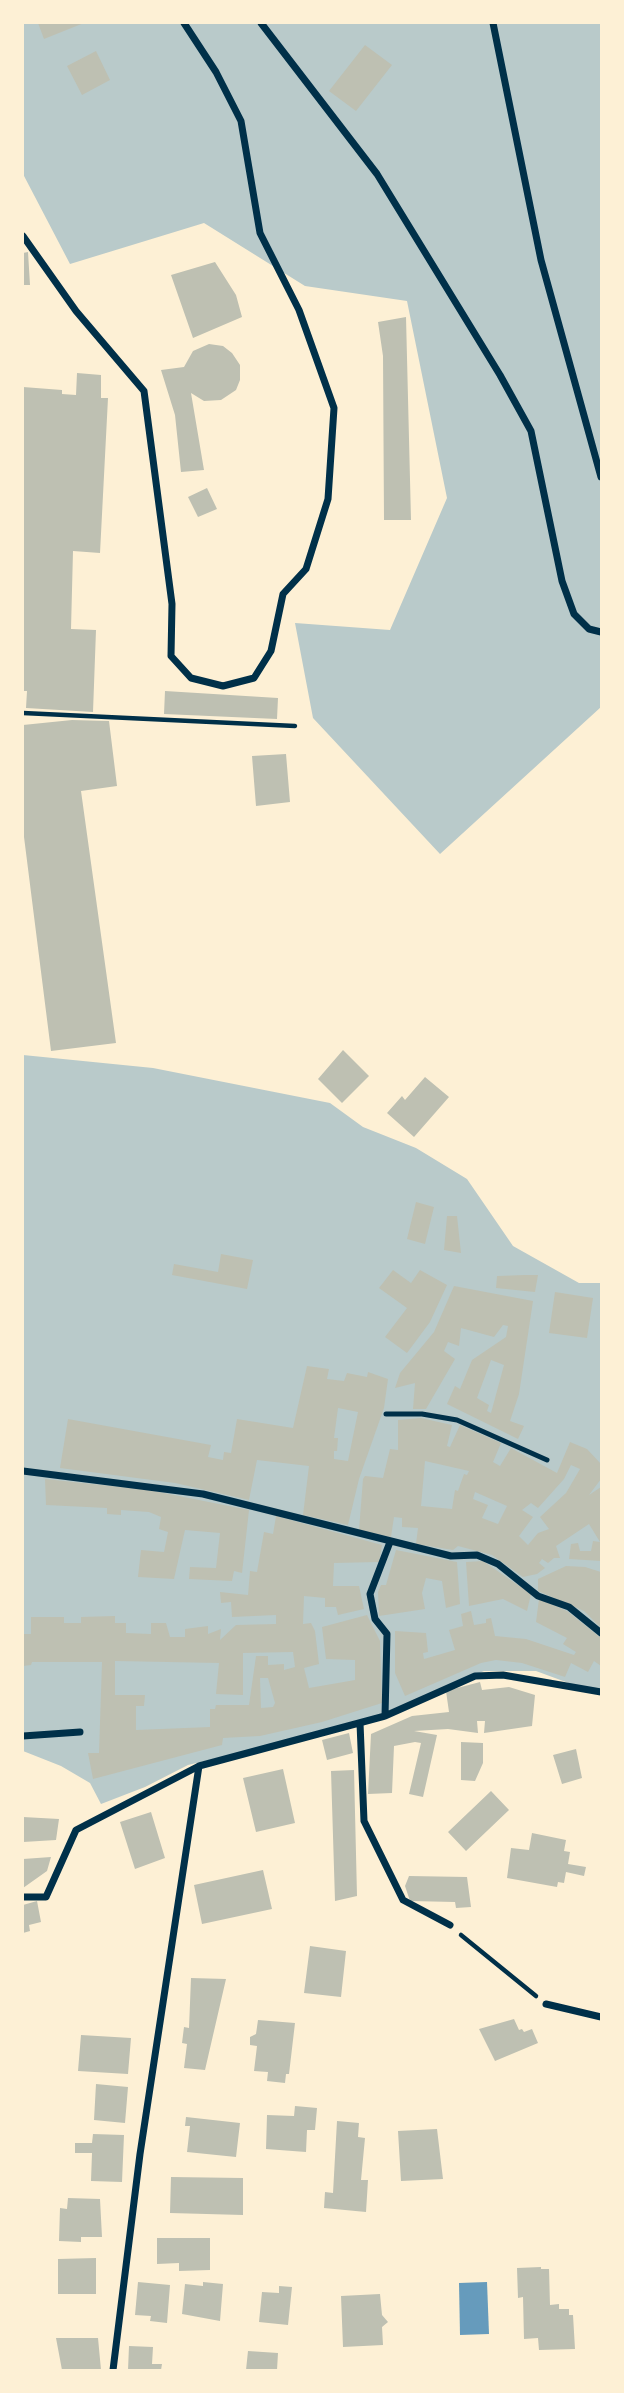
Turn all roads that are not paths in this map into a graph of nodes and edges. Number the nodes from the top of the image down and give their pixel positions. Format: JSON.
{"nodes":[{"id":1,"x":184,"y":23,"type":"edge"},
{"id":2,"x":261,"y":23,"type":"edge"},
{"id":3,"x":493,"y":23,"type":"edge"},
{"id":4,"x":23,"y":236,"type":"edge"},
{"id":5,"x":601,"y":477,"type":"edge"},
{"id":6,"x":601,"y":632,"type":"edge"},
{"id":7,"x":386,"y":1414,"type":"dead end"},
{"id":8,"x":547,"y":1460,"type":"dead end"},
{"id":9,"x":23,"y":1471,"type":"edge"},
{"id":10,"x":390,"y":1542,"type":"junction"},
{"id":11,"x":601,"y":1633,"type":"edge"},
{"id":12,"x":601,"y":1692,"type":"edge"},
{"id":13,"x":385,"y":1716,"type":"junction"},
{"id":14,"x":360,"y":1723,"type":"junction"},
{"id":15,"x":80,"y":1732,"type":"dead end"},
{"id":16,"x":23,"y":1736,"type":"edge"},
{"id":17,"x":199,"y":1766,"type":"junction"},
{"id":18,"x":23,"y":1897,"type":"edge"},
{"id":19,"x":450,"y":1925,"type":"road end"},
{"id":20,"x":546,"y":2004,"type":"road end"},
{"id":21,"x":601,"y":2017,"type":"edge"},
{"id":22,"x":113,"y":2370,"type":"edge"}],
"edges":[{"from":1,"to":4,"type":"street"},
{"from":2,"to":6,"type":"street"},
{"from":3,"to":5,"type":"street"},
{"from":7,"to":8,"type":"lane"},
{"from":9,"to":10,"type":"street"},
{"from":10,"to":11,"type":"street"},
{"from":10,"to":13,"type":"street"},
{"from":12,"to":13,"type":"street"},
{"from":13,"to":14,"type":"street"},
{"from":14,"to":17,"type":"street"},
{"from":14,"to":19,"type":"street"},
{"from":15,"to":16,"type":"street"},
{"from":17,"to":18,"type":"street"},
{"from":17,"to":22,"type":"street"},
{"from":20,"to":21,"type":"street"}]}
